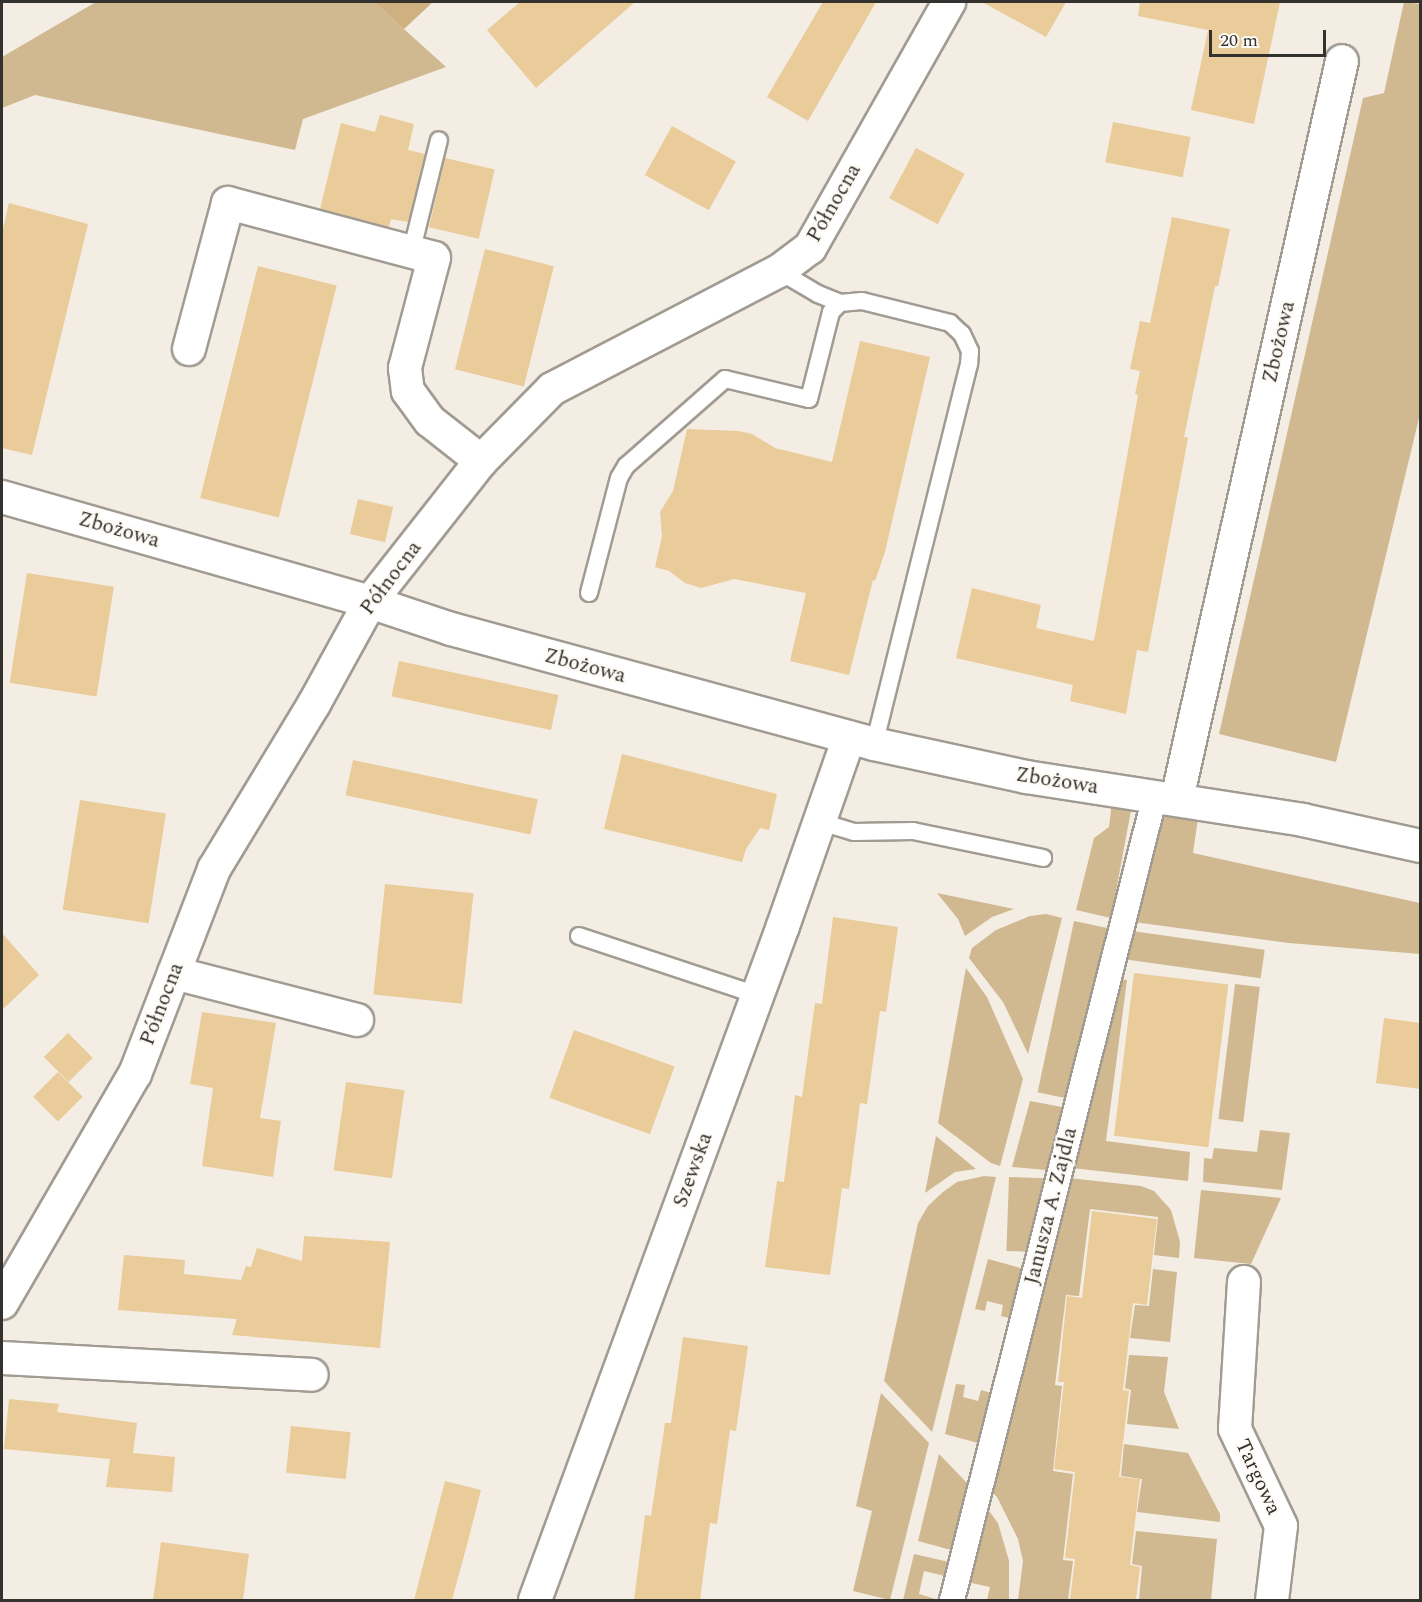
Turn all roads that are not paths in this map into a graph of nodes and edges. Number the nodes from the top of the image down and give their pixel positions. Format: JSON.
{"nodes":[{"id":1,"x":949,"y":2,"type":"edge"},
{"id":2,"x":1342,"y":61,"type":"dead end"},
{"id":3,"x":439,"y":140,"type":"dead end"},
{"id":4,"x":411,"y":253,"type":"junction"},
{"id":5,"x":779,"y":271,"type":"junction"},
{"id":6,"x":840,"y":303,"type":"junction"},
{"id":7,"x":189,"y":349,"type":"dead end"},
{"id":8,"x":481,"y":461,"type":"junction"},
{"id":9,"x":2,"y":497,"type":"edge"},
{"id":10,"x":589,"y":592,"type":"dead end"},
{"id":11,"x":370,"y":602,"type":"junction"},
{"id":12,"x":861,"y":741,"type":"junction"},
{"id":13,"x":1164,"y":805,"type":"junction"},
{"id":14,"x":821,"y":822,"type":"junction"},
{"id":15,"x":1420,"y":846,"type":"edge"},
{"id":16,"x":1043,"y":858,"type":"dead end"},
{"id":17,"x":579,"y":936,"type":"dead end"},
{"id":18,"x":174,"y":973,"type":"junction"},
{"id":19,"x":757,"y":995,"type":"junction"},
{"id":20,"x":357,"y":1020,"type":"dead end"},
{"id":21,"x":14,"y":1254,"type":"edge"},
{"id":22,"x":1244,"y":1282,"type":"dead end"},
{"id":23,"x":2,"y":1303,"type":"edge"},
{"id":24,"x":2,"y":1358,"type":"edge"},
{"id":25,"x":312,"y":1376,"type":"dead end"},
{"id":26,"x":535,"y":1600,"type":"edge"},
{"id":27,"x":952,"y":1600,"type":"edge"},
{"id":28,"x":1272,"y":1600,"type":"edge"}],
"edges":[{"from":1,"to":5,"type":"street","name":"Północna"},
{"from":2,"to":13,"type":"street","name":"Zbożowa"},
{"from":3,"to":4,"type":"lane"},
{"from":4,"to":7,"type":"street"},
{"from":4,"to":8,"type":"street"},
{"from":5,"to":6,"type":"lane"},
{"from":5,"to":8,"type":"street","name":"Północna"},
{"from":6,"to":10,"type":"lane"},
{"from":6,"to":12,"type":"lane"},
{"from":8,"to":11,"type":"street","name":"Północna"},
{"from":9,"to":11,"type":"street","name":"Zbożowa"},
{"from":11,"to":12,"type":"street","name":"Zbożowa"},
{"from":11,"to":18,"type":"street","name":"Północna"},
{"from":12,"to":13,"type":"street","name":"Zbożowa"},
{"from":12,"to":14,"type":"street","name":"Szewska"},
{"from":13,"to":15,"type":"street","name":"Zbożowa"},
{"from":13,"to":27,"type":"street","name":"Janusza A. Zajdla"},
{"from":14,"to":16,"type":"lane"},
{"from":14,"to":19,"type":"street","name":"Szewska"},
{"from":17,"to":19,"type":"lane"},
{"from":18,"to":20,"type":"street"},
{"from":18,"to":21,"type":"street","name":"Północna"},
{"from":19,"to":26,"type":"street","name":"Szewska"},
{"from":21,"to":23,"type":"street","name":"Północna"},
{"from":22,"to":28,"type":"street","name":"Targowa"},
{"from":24,"to":25,"type":"street"}]}
